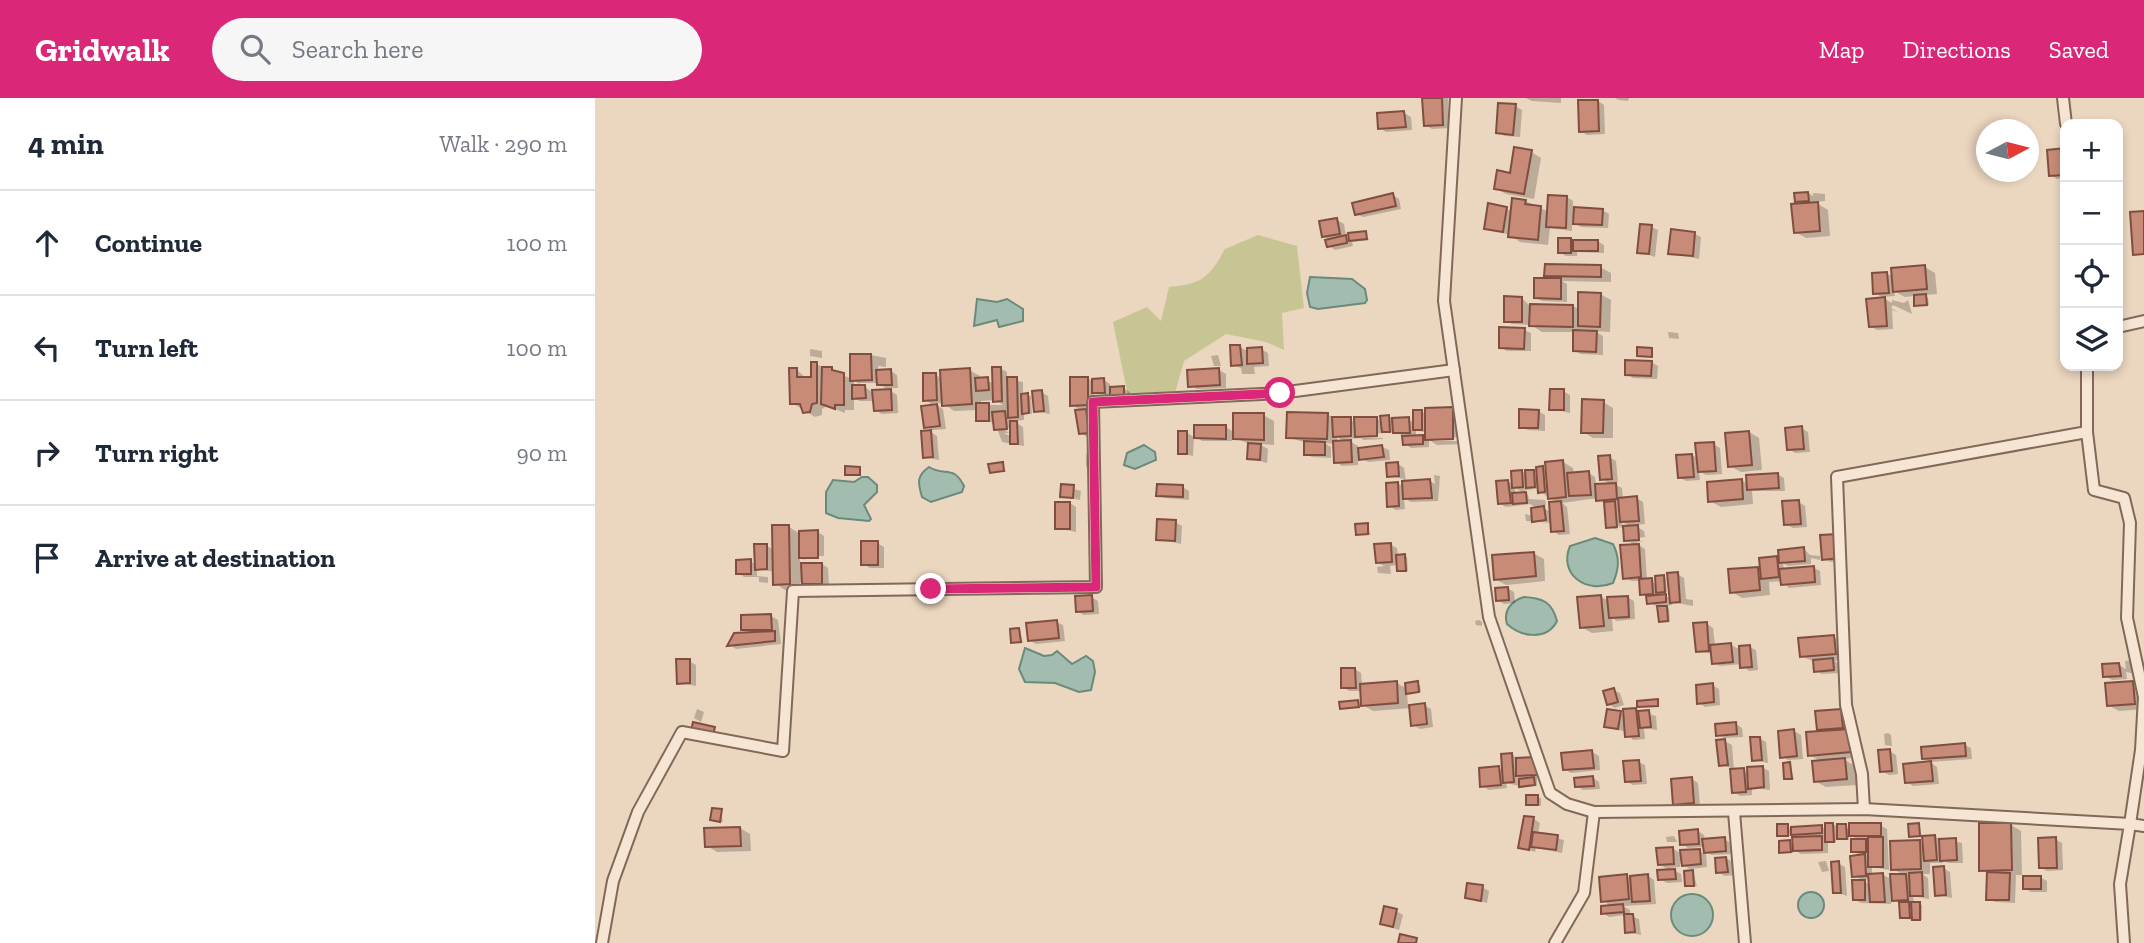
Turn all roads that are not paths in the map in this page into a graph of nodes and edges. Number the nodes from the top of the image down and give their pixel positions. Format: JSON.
{"nodes":[{"id":1,"x":1456,"y":98,"type":"edge"},
{"id":2,"x":2063,"y":98,"type":"edge"},
{"id":3,"x":2065,"y":119,"type":"edge"},
{"id":4,"x":2144,"y":321,"type":"edge"},
{"id":5,"x":2123,"y":326,"type":"edge"},
{"id":6,"x":1454,"y":370,"type":"junction"},
{"id":7,"x":2087,"y":371,"type":"edge"},
{"id":8,"x":2087,"y":432,"type":"junction"},
{"id":9,"x":1864,"y":810,"type":"junction"},
{"id":10,"x":1594,"y":812,"type":"junction"},
{"id":11,"x":1734,"y":812,"type":"junction"},
{"id":12,"x":2130,"y":824,"type":"junction"},
{"id":13,"x":2144,"y":826,"type":"edge"},
{"id":14,"x":602,"y":943,"type":"edge"},
{"id":15,"x":1555,"y":943,"type":"edge"},
{"id":16,"x":1745,"y":943,"type":"edge"},
{"id":17,"x":2124,"y":943,"type":"edge"}],
"edges":[{"from":1,"to":6,"type":"street"},
{"from":2,"to":3,"type":"street"},
{"from":4,"to":5,"type":"street"},
{"from":6,"to":10,"type":"street"},
{"from":6,"to":14,"type":"street"},
{"from":7,"to":8,"type":"street"},
{"from":8,"to":9,"type":"street"},
{"from":8,"to":12,"type":"street"},
{"from":9,"to":11,"type":"street"},
{"from":9,"to":12,"type":"street"},
{"from":10,"to":11,"type":"street"},
{"from":10,"to":15,"type":"street"},
{"from":11,"to":16,"type":"street"},
{"from":12,"to":13,"type":"street"},
{"from":12,"to":17,"type":"street"}]}
